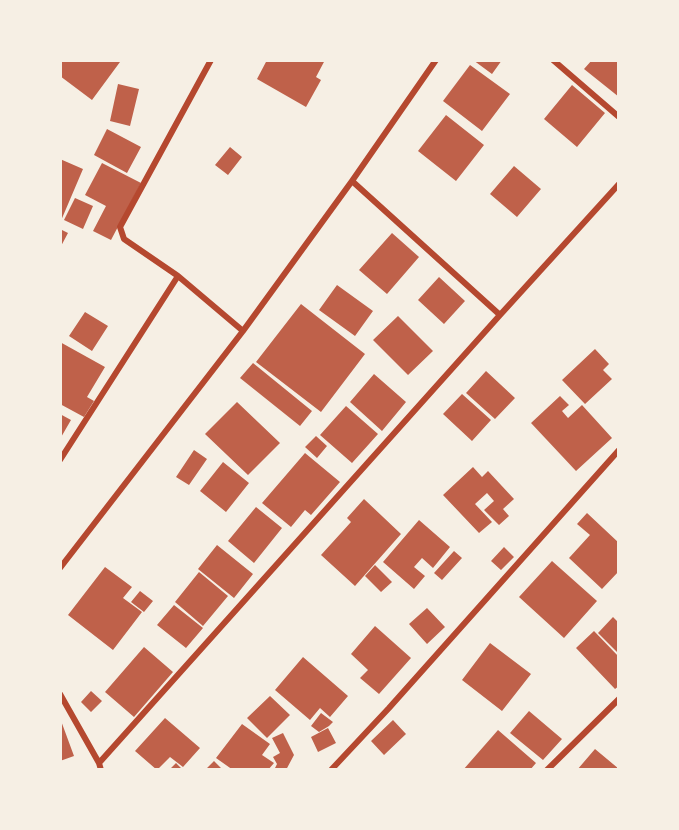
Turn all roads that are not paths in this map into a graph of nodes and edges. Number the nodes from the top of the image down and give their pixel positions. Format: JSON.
{"nodes":[{"id":1,"x":211,"y":60,"type":"edge"},
{"id":2,"x":436,"y":60,"type":"edge"},
{"id":3,"x":553,"y":60,"type":"edge"},
{"id":4,"x":619,"y":117,"type":"edge"},
{"id":5,"x":352,"y":181,"type":"junction"},
{"id":6,"x":619,"y":184,"type":"edge"},
{"id":7,"x":178,"y":276,"type":"junction"},
{"id":8,"x":500,"y":315,"type":"junction"},
{"id":9,"x":243,"y":330,"type":"junction"},
{"id":10,"x":619,"y":450,"type":"edge"},
{"id":11,"x":60,"y":460,"type":"edge"},
{"id":12,"x":60,"y":568,"type":"edge"},
{"id":13,"x":60,"y":694,"type":"edge"},
{"id":14,"x":619,"y":699,"type":"edge"},
{"id":15,"x":100,"y":767,"type":"edge"},
{"id":16,"x":331,"y":770,"type":"edge"},
{"id":17,"x":547,"y":770,"type":"edge"}],
"edges":[{"from":1,"to":7,"type":"street"},
{"from":2,"to":5,"type":"street"},
{"from":3,"to":4,"type":"street"},
{"from":5,"to":8,"type":"street"},
{"from":5,"to":9,"type":"street"},
{"from":6,"to":8,"type":"street"},
{"from":7,"to":9,"type":"street"},
{"from":7,"to":11,"type":"street"},
{"from":8,"to":15,"type":"street"},
{"from":9,"to":12,"type":"street"},
{"from":10,"to":16,"type":"street"},
{"from":13,"to":15,"type":"street"},
{"from":14,"to":17,"type":"street"}]}
